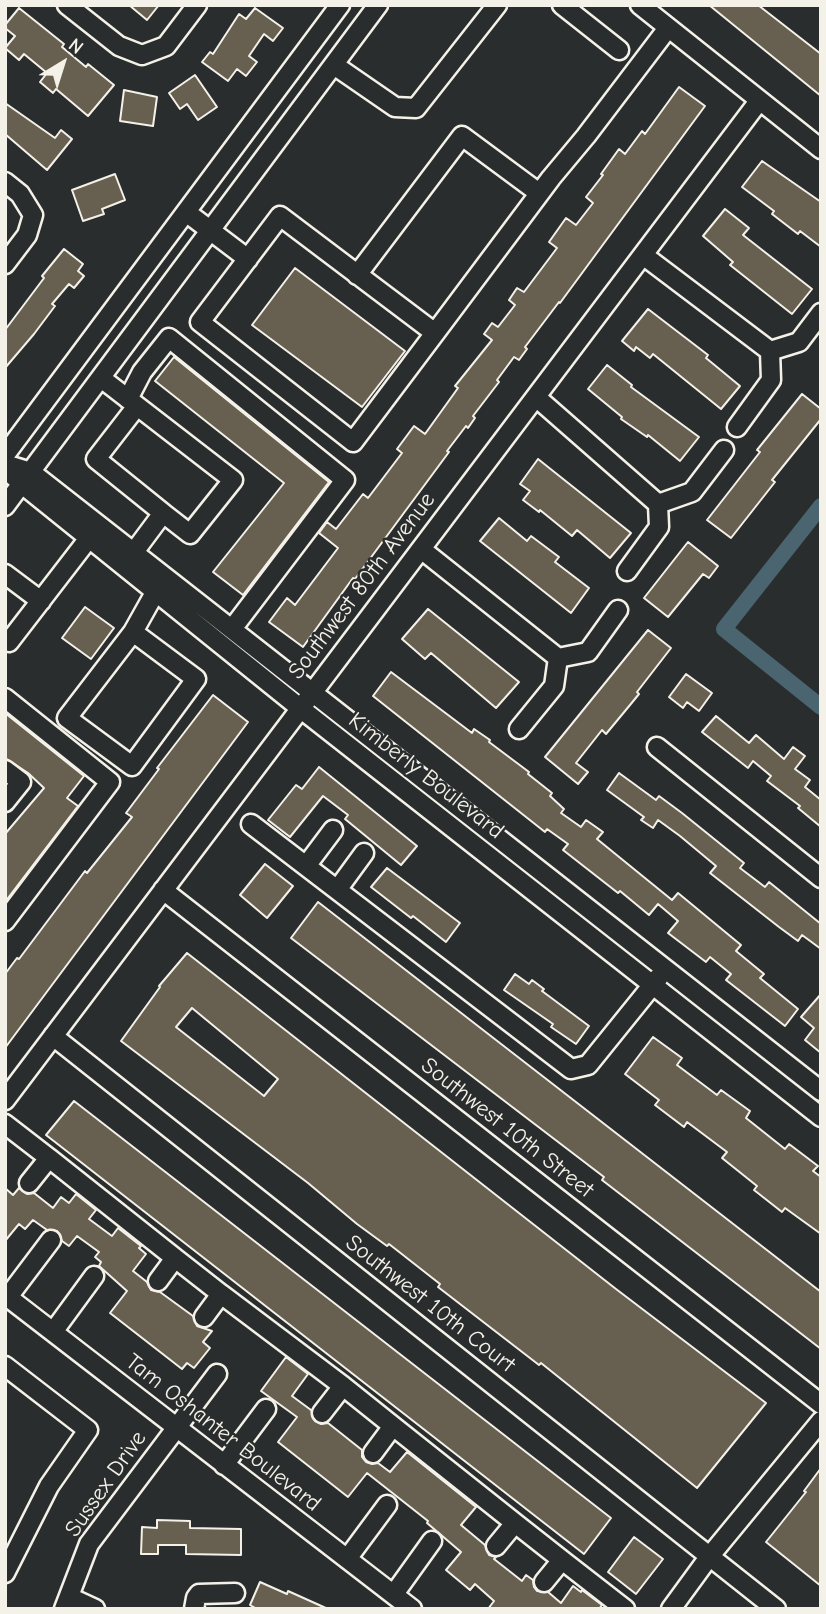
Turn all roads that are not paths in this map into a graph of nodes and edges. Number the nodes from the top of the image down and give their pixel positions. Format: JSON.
{"nodes":[{"id":1,"x":67,"y":5,"type":"edge"},
{"id":2,"x":197,"y":5,"type":"edge"},
{"id":3,"x":340,"y":5,"type":"edge"},
{"id":4,"x":378,"y":5,"type":"edge"},
{"id":5,"x":497,"y":5,"type":"edge"},
{"id":6,"x":562,"y":5,"type":"edge"},
{"id":7,"x":639,"y":5,"type":"edge"},
{"id":8,"x":668,"y":28,"type":"junction"},
{"id":9,"x":620,"y":50,"type":"dead end"},
{"id":10,"x":334,"y":65,"type":"junction"},
{"id":11,"x":759,"y":102,"type":"junction"},
{"id":12,"x":821,"y":149,"type":"edge"},
{"id":13,"x":5,"y":182,"type":"edge"},
{"id":14,"x":539,"y":193,"type":"junction"},
{"id":15,"x":186,"y":212,"type":"junction"},
{"id":16,"x":211,"y":230,"type":"junction"},
{"id":17,"x":643,"y":255,"type":"junction"},
{"id":18,"x":248,"y":259,"type":"junction"},
{"id":19,"x":5,"y":264,"type":"edge"},
{"id":20,"x":357,"y":275,"type":"junction"},
{"id":21,"x":821,"y":313,"type":"edge"},
{"id":22,"x":435,"y":333,"type":"junction"},
{"id":23,"x":770,"y":351,"type":"junction"},
{"id":24,"x":101,"y":377,"type":"junction"},
{"id":25,"x":536,"y":397,"type":"junction"},
{"id":26,"x":133,"y":402,"type":"junction"},
{"id":27,"x":737,"y":428,"type":"dead end"},
{"id":28,"x":724,"y":450,"type":"dead end"},
{"id":29,"x":5,"y":455,"type":"edge"},
{"id":30,"x":5,"y":466,"type":"edge"},
{"id":31,"x":26,"y":478,"type":"junction"},
{"id":32,"x":658,"y":504,"type":"junction"},
{"id":33,"x":5,"y":506,"type":"edge"},
{"id":34,"x":163,"y":513,"type":"junction"},
{"id":35,"x":94,"y":532,"type":"junction"},
{"id":36,"x":421,"y":549,"type":"junction"},
{"id":37,"x":128,"y":559,"type":"junction"},
{"id":38,"x":627,"y":571,"type":"dead end"},
{"id":39,"x":5,"y":573,"type":"edge"},
{"id":40,"x":160,"y":584,"type":"junction"},
{"id":41,"x":41,"y":601,"type":"junction"},
{"id":42,"x":618,"y":610,"type":"dead end"},
{"id":43,"x":232,"y":629,"type":"junction"},
{"id":44,"x":133,"y":632,"type":"junction"},
{"id":45,"x":5,"y":639,"type":"edge"},
{"id":46,"x":558,"y":658,"type":"junction"},
{"id":47,"x":312,"y":692,"type":"junction"},
{"id":48,"x":5,"y":698,"type":"edge"},
{"id":49,"x":300,"y":708,"type":"junction"},
{"id":50,"x":519,"y":729,"type":"dead end"},
{"id":51,"x":657,"y":747,"type":"dead end"},
{"id":52,"x":5,"y":770,"type":"edge"},
{"id":53,"x":5,"y":802,"type":"edge"},
{"id":54,"x":251,"y":824,"type":"dead end"},
{"id":55,"x":333,"y":830,"type":"dead end"},
{"id":56,"x":364,"y":853,"type":"dead end"},
{"id":57,"x":306,"y":866,"type":"junction"},
{"id":58,"x":821,"y":878,"type":"edge"},
{"id":59,"x":163,"y":890,"type":"junction"},
{"id":60,"x":337,"y":890,"type":"junction"},
{"id":61,"x":5,"y":921,"type":"edge"},
{"id":62,"x":666,"y":969,"type":"junction"},
{"id":63,"x":653,"y":985,"type":"junction"},
{"id":64,"x":53,"y":1036,"type":"junction"},
{"id":65,"x":821,"y":1091,"type":"edge"},
{"id":66,"x":5,"y":1100,"type":"edge"},
{"id":67,"x":821,"y":1117,"type":"edge"},
{"id":68,"x":5,"y":1124,"type":"edge"},
{"id":69,"x":49,"y":1158,"type":"junction"},
{"id":70,"x":29,"y":1183,"type":"dead end"},
{"id":71,"x":51,"y":1240,"type":"dead end"},
{"id":72,"x":175,"y":1258,"type":"junction"},
{"id":73,"x":94,"y":1276,"type":"dead end"},
{"id":74,"x":158,"y":1281,"type":"dead end"},
{"id":75,"x":221,"y":1294,"type":"junction"},
{"id":76,"x":7,"y":1296,"type":"edge"},
{"id":77,"x":204,"y":1317,"type":"dead end"},
{"id":78,"x":52,"y":1332,"type":"junction"},
{"id":79,"x":5,"y":1366,"type":"edge"},
{"id":80,"x":217,"y":1374,"type":"dead end"},
{"id":81,"x":343,"y":1386,"type":"junction"},
{"id":82,"x":821,"y":1404,"type":"edge"},
{"id":83,"x":266,"y":1409,"type":"dead end"},
{"id":84,"x":322,"y":1413,"type":"dead end"},
{"id":85,"x":821,"y":1421,"type":"edge"},
{"id":86,"x":393,"y":1426,"type":"junction"},
{"id":87,"x":176,"y":1428,"type":"junction"},
{"id":88,"x":373,"y":1453,"type":"dead end"},
{"id":89,"x":224,"y":1465,"type":"junction"},
{"id":90,"x":387,"y":1505,"type":"dead end"},
{"id":91,"x":515,"y":1523,"type":"junction"},
{"id":92,"x":432,"y":1541,"type":"dead end"},
{"id":93,"x":496,"y":1546,"type":"dead end"},
{"id":94,"x":709,"y":1557,"type":"junction"},
{"id":95,"x":347,"y":1559,"type":"junction"},
{"id":96,"x":562,"y":1560,"type":"junction"},
{"id":97,"x":5,"y":1573,"type":"edge"},
{"id":98,"x":544,"y":1582,"type":"dead end"},
{"id":99,"x":235,"y":1593,"type":"dead end"},
{"id":100,"x":394,"y":1594,"type":"junction"},
{"id":101,"x":66,"y":1603,"type":"edge"},
{"id":102,"x":95,"y":1609,"type":"edge"},
{"id":103,"x":194,"y":1609,"type":"edge"},
{"id":104,"x":412,"y":1609,"type":"edge"},
{"id":105,"x":625,"y":1609,"type":"edge"},
{"id":106,"x":671,"y":1609,"type":"edge"},
{"id":107,"x":776,"y":1609,"type":"edge"}],
"edges":[{"from":1,"to":2,"type":"street"},
{"from":3,"to":15,"type":"street"},
{"from":4,"to":10,"type":"street"},
{"from":5,"to":10,"type":"street"},
{"from":6,"to":9,"type":"street"},
{"from":7,"to":8,"type":"street"},
{"from":8,"to":11,"type":"street"},
{"from":8,"to":14,"type":"street"},
{"from":10,"to":16,"type":"street"},
{"from":11,"to":12,"type":"street"},
{"from":11,"to":17,"type":"street","name":"Southwest 80th Avenue"},
{"from":13,"to":19,"type":"street"},
{"from":14,"to":20,"type":"street"},
{"from":14,"to":22,"type":"street"},
{"from":15,"to":16,"type":"street"},
{"from":15,"to":29,"type":"street"},
{"from":16,"to":18,"type":"street"},
{"from":16,"to":24,"type":"street"},
{"from":17,"to":23,"type":"street"},
{"from":17,"to":25,"type":"street","name":"Southwest 80th Avenue"},
{"from":18,"to":20,"type":"street"},
{"from":18,"to":22,"type":"street"},
{"from":20,"to":22,"type":"street"},
{"from":21,"to":23,"type":"street"},
{"from":23,"to":27,"type":"street"},
{"from":24,"to":26,"type":"street"},
{"from":24,"to":31,"type":"street"},
{"from":25,"to":32,"type":"street"},
{"from":25,"to":36,"type":"street","name":"Southwest 80th Avenue"},
{"from":26,"to":34,"type":"street"},
{"from":26,"to":34,"type":"street"},
{"from":26,"to":43,"type":"street"},
{"from":28,"to":32,"type":"street"},
{"from":30,"to":31,"type":"street","name":"Kimberly Boulevard"},
{"from":31,"to":33,"type":"street"},
{"from":31,"to":35,"type":"street","name":"Kimberly Boulevard"},
{"from":32,"to":38,"type":"street"},
{"from":34,"to":37,"type":"street"},
{"from":35,"to":37,"type":"street","name":"Kimberly Boulevard"},
{"from":35,"to":41,"type":"street"},
{"from":36,"to":46,"type":"street"},
{"from":36,"to":47,"type":"street","name":"Southwest 80th Avenue"},
{"from":37,"to":40,"type":"street","name":"Kimberly Boulevard"},
{"from":39,"to":41,"type":"street"},
{"from":40,"to":43,"type":"street","name":"Kimberly Boulevard"},
{"from":40,"to":44,"type":"street"},
{"from":40,"to":49,"type":"street","name":"Kimberly Boulevard"},
{"from":41,"to":45,"type":"street"},
{"from":42,"to":46,"type":"street"},
{"from":43,"to":47,"type":"street","name":"Kimberly Boulevard"},
{"from":44,"to":44,"type":"street"},
{"from":46,"to":50,"type":"street"},
{"from":47,"to":49,"type":"street","name":"Southwest 80th Avenue"},
{"from":47,"to":62,"type":"street","name":"Kimberly Boulevard"},
{"from":48,"to":61,"type":"street"},
{"from":49,"to":59,"type":"street","name":"Southwest 80th Avenue"},
{"from":49,"to":63,"type":"street","name":"Kimberly Boulevard"},
{"from":51,"to":58,"type":"street"},
{"from":52,"to":53,"type":"street"},
{"from":54,"to":57,"type":"street"},
{"from":55,"to":57,"type":"street"},
{"from":56,"to":60,"type":"street"},
{"from":57,"to":60,"type":"street"},
{"from":59,"to":64,"type":"street","name":"Southwest 80th Avenue"},
{"from":59,"to":82,"type":"street","name":"Southwest 10th Street"},
{"from":60,"to":63,"type":"street"},
{"from":62,"to":63,"type":"street"},
{"from":62,"to":65,"type":"street","name":"Kimberly Boulevard"},
{"from":63,"to":67,"type":"street","name":"Kimberly Boulevard"},
{"from":64,"to":66,"type":"street","name":"Southwest 80th Avenue"},
{"from":64,"to":94,"type":"street","name":"Southwest 10th Court"},
{"from":68,"to":69,"type":"street"},
{"from":69,"to":70,"type":"street"},
{"from":69,"to":72,"type":"street"},
{"from":71,"to":76,"type":"street"},
{"from":72,"to":74,"type":"street"},
{"from":72,"to":75,"type":"street"},
{"from":73,"to":78,"type":"street"},
{"from":75,"to":77,"type":"street"},
{"from":75,"to":81,"type":"street"},
{"from":76,"to":78,"type":"street","name":"Tam Oshanter Boulevard"},
{"from":78,"to":87,"type":"street","name":"Tam Oshanter Boulevard"},
{"from":79,"to":97,"type":"street"},
{"from":80,"to":87,"type":"street","name":"Sussex Drive"},
{"from":81,"to":84,"type":"street"},
{"from":81,"to":86,"type":"street"},
{"from":83,"to":89,"type":"street"},
{"from":85,"to":94,"type":"street"},
{"from":86,"to":88,"type":"street"},
{"from":86,"to":91,"type":"street"},
{"from":87,"to":89,"type":"street","name":"Tam Oshanter Boulevard"},
{"from":87,"to":101,"type":"street","name":"Sussex Drive"},
{"from":89,"to":95,"type":"street","name":"Tam Oshanter Boulevard"},
{"from":90,"to":95,"type":"street"},
{"from":91,"to":93,"type":"street"},
{"from":91,"to":96,"type":"street"},
{"from":92,"to":100,"type":"street"},
{"from":94,"to":106,"type":"street"},
{"from":94,"to":107,"type":"street","name":"Southwest 10th Court"},
{"from":95,"to":100,"type":"street","name":"Tam Oshanter Boulevard"},
{"from":96,"to":98,"type":"street"},
{"from":96,"to":105,"type":"street"},
{"from":99,"to":103,"type":"street"},
{"from":100,"to":104,"type":"street","name":"Tam Oshanter Boulevard"},
{"from":101,"to":102,"type":"street"}]}
